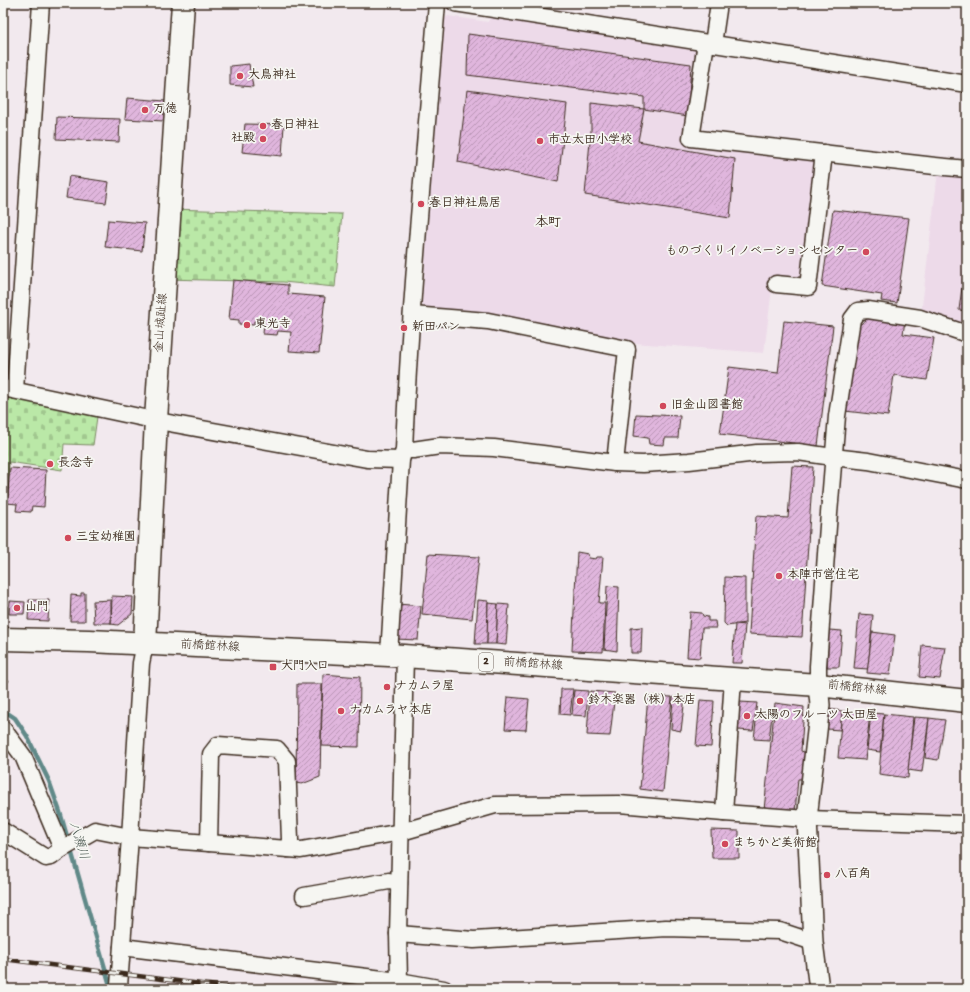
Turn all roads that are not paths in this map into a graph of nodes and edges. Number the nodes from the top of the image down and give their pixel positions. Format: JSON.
{"nodes":[{"id":1,"x":41,"y":3,"type":"edge"},
{"id":2,"x":183,"y":3,"type":"edge"},
{"id":3,"x":437,"y":3,"type":"edge"},
{"id":4,"x":456,"y":3,"type":"edge"},
{"id":5,"x":719,"y":3,"type":"edge"},
{"id":6,"x":709,"y":43,"type":"junction"},
{"id":7,"x":967,"y":84,"type":"edge"},
{"id":8,"x":824,"y":154,"type":"junction"},
{"id":9,"x":967,"y":169,"type":"edge"},
{"id":10,"x":776,"y":284,"type":"dead end"},
{"id":11,"x":412,"y":315,"type":"junction"},
{"id":12,"x":967,"y":334,"type":"edge"},
{"id":13,"x":9,"y":389,"type":"edge"},
{"id":14,"x":156,"y":420,"type":"junction"},
{"id":15,"x":403,"y":455,"type":"junction"},
{"id":16,"x":833,"y":457,"type":"junction"},
{"id":17,"x":615,"y":463,"type":"junction"},
{"id":18,"x":967,"y":480,"type":"edge"},
{"id":19,"x":3,"y":639,"type":"edge"},
{"id":20,"x":145,"y":644,"type":"junction"},
{"id":21,"x":397,"y":656,"type":"junction"},
{"id":22,"x":732,"y":679,"type":"junction"},
{"id":23,"x":818,"y":685,"type":"junction"},
{"id":24,"x":967,"y":701,"type":"edge"},
{"id":25,"x":3,"y":729,"type":"edge"},
{"id":26,"x":724,"y":813,"type":"junction"},
{"id":27,"x":807,"y":819,"type":"junction"},
{"id":28,"x":967,"y":824,"type":"edge"},
{"id":29,"x":3,"y":831,"type":"edge"},
{"id":30,"x":401,"y":832,"type":"junction"},
{"id":31,"x":130,"y":837,"type":"junction"},
{"id":32,"x":209,"y":843,"type":"junction"},
{"id":33,"x":62,"y":849,"type":"junction"},
{"id":34,"x":288,"y":849,"type":"junction"},
{"id":35,"x":399,"y":882,"type":"junction"},
{"id":36,"x":304,"y":896,"type":"dead end"},
{"id":37,"x":398,"y":934,"type":"junction"},
{"id":38,"x":813,"y":942,"type":"junction"},
{"id":39,"x":122,"y":947,"type":"junction"},
{"id":40,"x":398,"y":981,"type":"junction"},
{"id":41,"x":119,"y":989,"type":"edge"},
{"id":42,"x":444,"y":989,"type":"edge"},
{"id":43,"x":819,"y":989,"type":"edge"}],
"edges":[{"from":1,"to":13,"type":"street"},
{"from":2,"to":14,"type":"main road","name":"金山城趾線"},
{"from":3,"to":11,"type":"street"},
{"from":4,"to":6,"type":"street"},
{"from":5,"to":6,"type":"street"},
{"from":6,"to":7,"type":"street"},
{"from":6,"to":8,"type":"street"},
{"from":8,"to":9,"type":"street"},
{"from":8,"to":10,"type":"street"},
{"from":11,"to":15,"type":"street"},
{"from":11,"to":17,"type":"street"},
{"from":12,"to":16,"type":"street"},
{"from":13,"to":14,"type":"street"},
{"from":14,"to":15,"type":"street"},
{"from":14,"to":20,"type":"main road","name":"金山城趾線"},
{"from":15,"to":17,"type":"street"},
{"from":15,"to":21,"type":"street"},
{"from":16,"to":17,"type":"street"},
{"from":16,"to":18,"type":"street"},
{"from":16,"to":23,"type":"street"},
{"from":19,"to":20,"type":"main road","name":"前橋館林線","number":"2"},
{"from":20,"to":21,"type":"main road","name":"前橋館林線","number":"2"},
{"from":20,"to":31,"type":"street"},
{"from":21,"to":22,"type":"main road","name":"前橋館林線","number":"2"},
{"from":21,"to":30,"type":"street"},
{"from":22,"to":23,"type":"main road","name":"前橋館林線","number":"2"},
{"from":22,"to":26,"type":"street"},
{"from":23,"to":24,"type":"main road","name":"前橋館林線","number":"2"},
{"from":23,"to":27,"type":"street"},
{"from":25,"to":33,"type":"street"},
{"from":26,"to":27,"type":"street"},
{"from":26,"to":30,"type":"street"},
{"from":27,"to":28,"type":"street"},
{"from":27,"to":38,"type":"street"},
{"from":29,"to":33,"type":"street"},
{"from":30,"to":34,"type":"street"},
{"from":30,"to":35,"type":"street"},
{"from":31,"to":32,"type":"street"},
{"from":31,"to":33,"type":"street"},
{"from":31,"to":39,"type":"street"},
{"from":32,"to":34,"type":"street"},
{"from":32,"to":34,"type":"street"},
{"from":35,"to":36,"type":"street"},
{"from":35,"to":37,"type":"street"},
{"from":37,"to":38,"type":"street"},
{"from":37,"to":40,"type":"street"},
{"from":38,"to":43,"type":"street"},
{"from":39,"to":40,"type":"street"},
{"from":39,"to":41,"type":"street"},
{"from":40,"to":42,"type":"street"}]}
